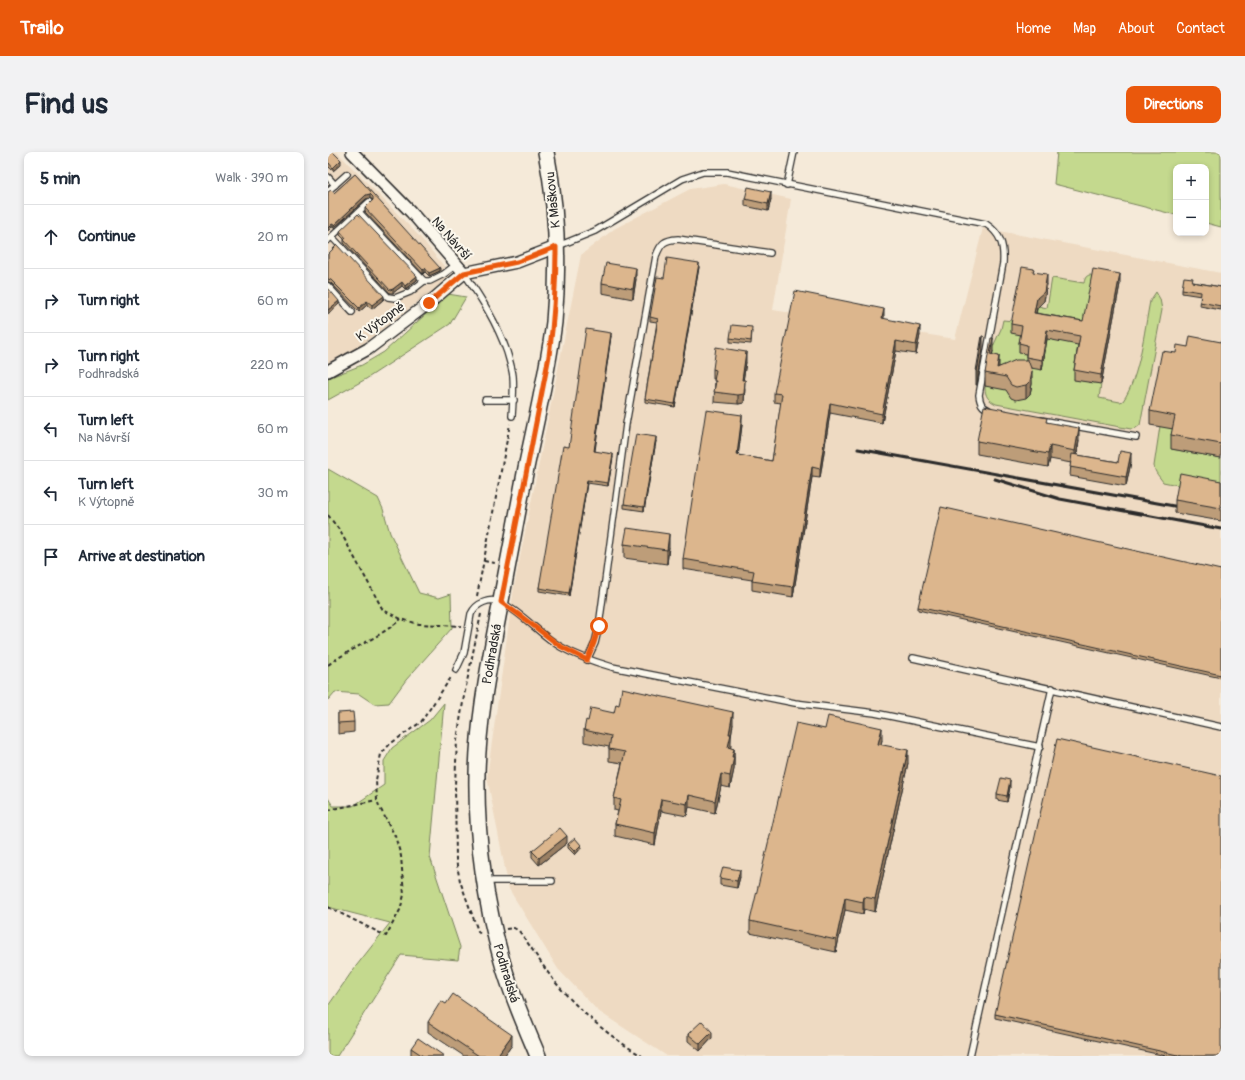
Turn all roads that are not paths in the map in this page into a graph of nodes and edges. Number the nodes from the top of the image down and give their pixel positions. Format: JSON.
{"nodes":[{"id":1,"x":352,"y":152,"type":"edge"},
{"id":2,"x":546,"y":152,"type":"edge"},
{"id":3,"x":794,"y":152,"type":"edge"},
{"id":4,"x":347,"y":174,"type":"dead end"},
{"id":5,"x":328,"y":177,"type":"edge"},
{"id":6,"x":787,"y":184,"type":"junction"},
{"id":7,"x":335,"y":185,"type":"junction"},
{"id":8,"x":328,"y":191,"type":"edge"},
{"id":9,"x":369,"y":202,"type":"edge"},
{"id":10,"x":359,"y":212,"type":"junction"},
{"id":11,"x":330,"y":238,"type":"edge"},
{"id":12,"x":556,"y":247,"type":"junction"},
{"id":13,"x":770,"y":253,"type":"dead end"},
{"id":14,"x":456,"y":264,"type":"junction"},
{"id":15,"x":464,"y":273,"type":"junction"},
{"id":16,"x":424,"y":281,"type":"junction"},
{"id":17,"x":328,"y":286,"type":"edge"},
{"id":18,"x":352,"y":312,"type":"dead end"},
{"id":19,"x":328,"y":371,"type":"edge"},
{"id":20,"x":485,"y":400,"type":"dead end"},
{"id":21,"x":514,"y":400,"type":"junction"},
{"id":22,"x":998,"y":412,"type":"edge"},
{"id":23,"x":512,"y":416,"type":"road end"},
{"id":24,"x":1036,"y":419,"type":"edge"},
{"id":25,"x":1136,"y":437,"type":"dead end"},
{"id":26,"x":501,"y":602,"type":"junction"},
{"id":27,"x":913,"y":658,"type":"dead end"},
{"id":28,"x":587,"y":660,"type":"junction"},
{"id":29,"x":456,"y":670,"type":"road end"},
{"id":30,"x":1052,"y":688,"type":"junction"},
{"id":31,"x":1221,"y":726,"type":"edge"},
{"id":32,"x":1040,"y":747,"type":"junction"},
{"id":33,"x":484,"y":881,"type":"junction"},
{"id":34,"x":552,"y":881,"type":"dead end"},
{"id":35,"x":538,"y":1056,"type":"edge"},
{"id":36,"x":970,"y":1056,"type":"edge"}],
"edges":[{"from":1,"to":14,"type":"street","name":"Na Návrší"},
{"from":2,"to":12,"type":"main road","name":"K Maškovu"},
{"from":3,"to":6,"type":"lane"},
{"from":4,"to":7,"type":"lane"},
{"from":5,"to":7,"type":"lane"},
{"from":6,"to":12,"type":"lane"},
{"from":6,"to":22,"type":"lane"},
{"from":7,"to":8,"type":"lane"},
{"from":9,"to":10,"type":"lane"},
{"from":10,"to":11,"type":"lane"},
{"from":10,"to":16,"type":"lane"},
{"from":11,"to":16,"type":"lane"},
{"from":12,"to":15,"type":"street","name":"Na Návrší"},
{"from":12,"to":26,"type":"main road","name":"Podhradská"},
{"from":13,"to":28,"type":"lane"},
{"from":14,"to":15,"type":"street","name":"Na Návrší"},
{"from":14,"to":16,"type":"lane"},
{"from":15,"to":19,"type":"street","name":"K Výtopně"},
{"from":15,"to":21,"type":"lane"},
{"from":17,"to":18,"type":"lane"},
{"from":20,"to":21,"type":"lane"},
{"from":21,"to":23,"type":"lane"},
{"from":24,"to":25,"type":"lane"},
{"from":26,"to":28,"type":"lane"},
{"from":26,"to":29,"type":"lane"},
{"from":26,"to":33,"type":"main road","name":"Podhradská"},
{"from":27,"to":30,"type":"lane"},
{"from":28,"to":32,"type":"lane"},
{"from":30,"to":31,"type":"lane"},
{"from":30,"to":32,"type":"lane"},
{"from":32,"to":36,"type":"lane"},
{"from":33,"to":34,"type":"lane"},
{"from":33,"to":35,"type":"main road","name":"Podhradská"}]}
